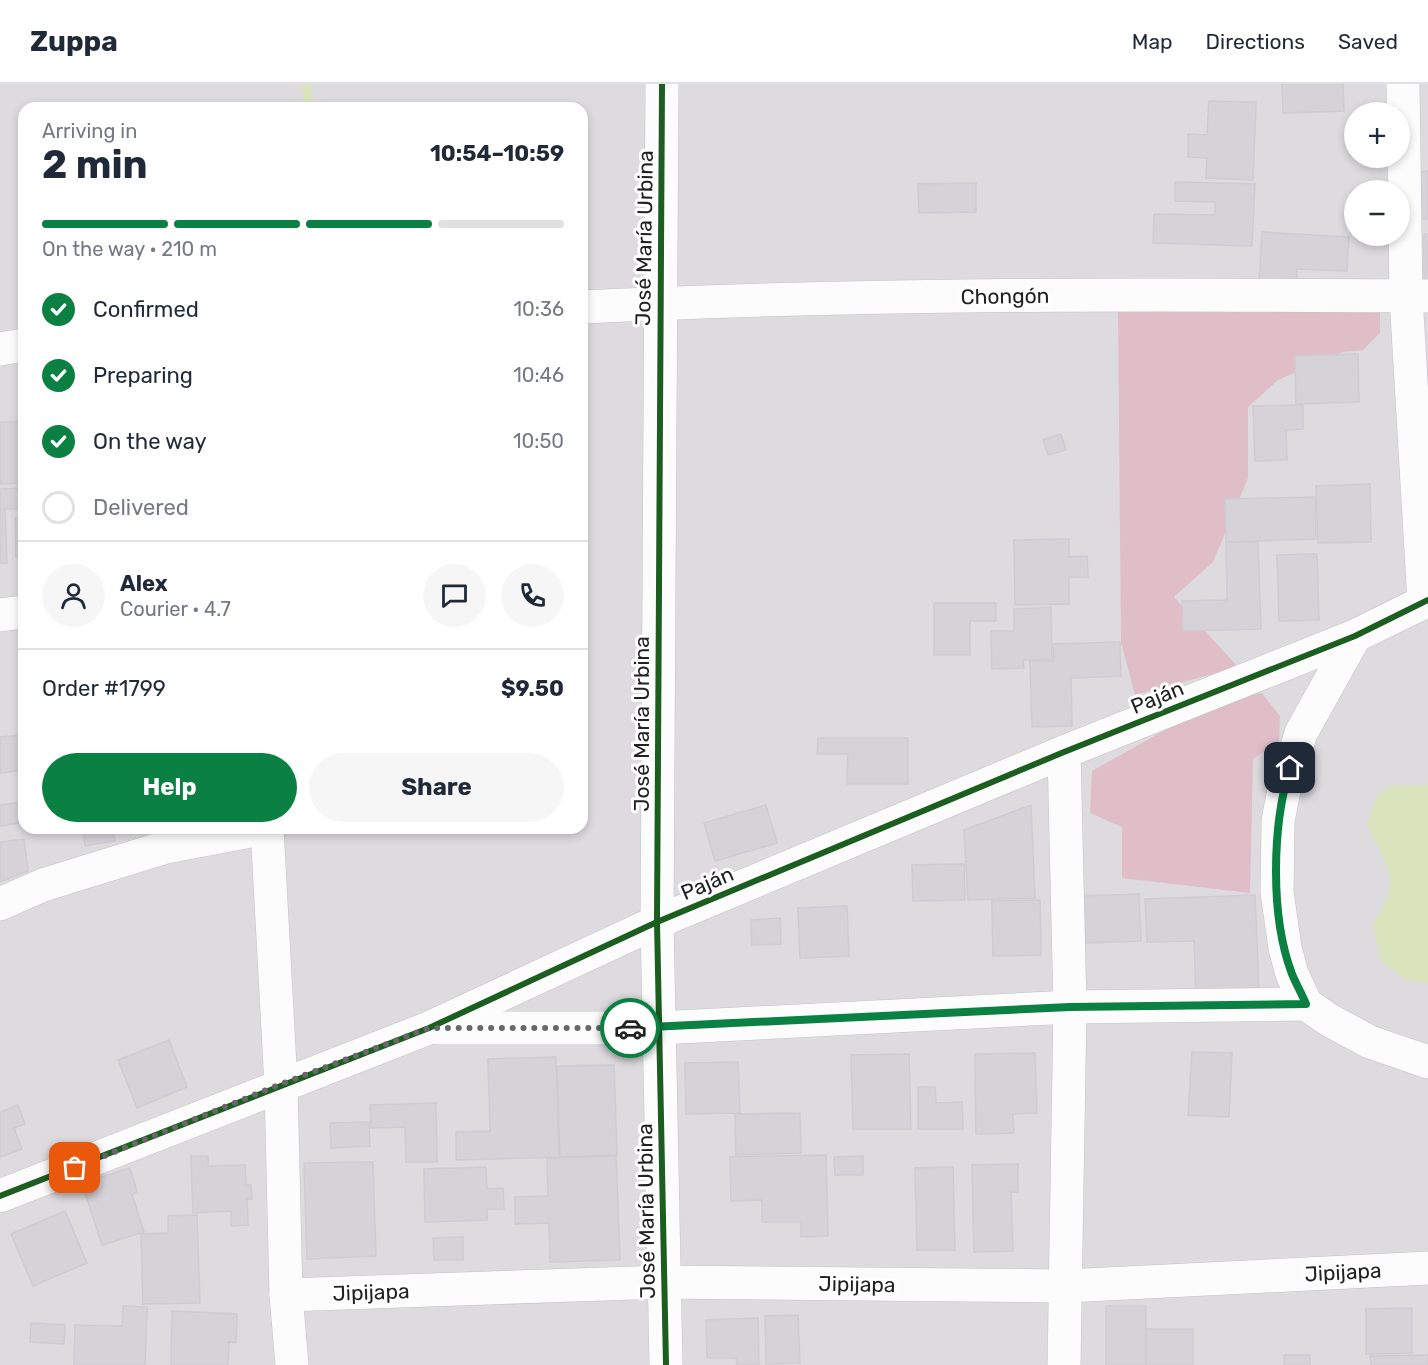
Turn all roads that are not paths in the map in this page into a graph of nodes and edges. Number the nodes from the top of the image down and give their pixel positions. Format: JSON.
{"nodes":[{"id":1,"x":662,"y":84,"type":"edge"},
{"id":2,"x":1403,"y":84,"type":"edge"},
{"id":3,"x":1417,"y":296,"type":"edge"},
{"id":4,"x":660,"y":303,"type":"junction"},
{"id":5,"x":588,"y":307,"type":"edge"},
{"id":6,"x":18,"y":346,"type":"edge"},
{"id":7,"x":0,"y":349,"type":"edge"},
{"id":8,"x":1426,"y":601,"type":"edge"},
{"id":9,"x":18,"y":613,"type":"edge"},
{"id":10,"x":0,"y":615,"type":"edge"},
{"id":11,"x":1354,"y":636,"type":"junction"},
{"id":12,"x":1064,"y":752,"type":"junction"},
{"id":13,"x":234,"y":834,"type":"edge"},
{"id":14,"x":266,"y":834,"type":"edge"},
{"id":15,"x":0,"y":904,"type":"edge"},
{"id":16,"x":657,"y":922,"type":"junction"},
{"id":17,"x":1306,"y":1004,"type":"junction"},
{"id":18,"x":1070,"y":1007,"type":"junction"},
{"id":19,"x":429,"y":1028,"type":"junction"},
{"id":20,"x":659,"y":1028,"type":"junction"},
{"id":21,"x":1428,"y":1062,"type":"edge"},
{"id":22,"x":281,"y":1084,"type":"junction"},
{"id":23,"x":0,"y":1196,"type":"edge"},
{"id":24,"x":1428,"y":1268,"type":"edge"},
{"id":25,"x":664,"y":1282,"type":"junction"},
{"id":26,"x":1066,"y":1286,"type":"junction"},
{"id":27,"x":286,"y":1295,"type":"junction"},
{"id":28,"x":292,"y":1365,"type":"edge"},
{"id":29,"x":666,"y":1365,"type":"edge"},
{"id":30,"x":1064,"y":1365,"type":"edge"}],
"edges":[{"from":1,"to":4,"type":"street","name":"José María Urbina"},
{"from":2,"to":3,"type":"street"},
{"from":3,"to":4,"type":"street","name":"Chongón"},
{"from":3,"to":8,"type":"street"},
{"from":4,"to":5,"type":"street","name":"Chongón"},
{"from":4,"to":16,"type":"street","name":"José María Urbina"},
{"from":6,"to":7,"type":"street"},
{"from":8,"to":11,"type":"street","name":"Paján"},
{"from":9,"to":10,"type":"street"},
{"from":11,"to":12,"type":"street","name":"Paján"},
{"from":11,"to":17,"type":"street"},
{"from":12,"to":16,"type":"street","name":"Paján"},
{"from":12,"to":18,"type":"street"},
{"from":13,"to":15,"type":"street"},
{"from":14,"to":22,"type":"street"},
{"from":16,"to":19,"type":"street","name":"Paján"},
{"from":16,"to":20,"type":"street","name":"José María Urbina"},
{"from":17,"to":18,"type":"street"},
{"from":17,"to":21,"type":"street"},
{"from":18,"to":20,"type":"street"},
{"from":18,"to":26,"type":"street"},
{"from":19,"to":20,"type":"street"},
{"from":19,"to":22,"type":"street","name":"Paján"},
{"from":20,"to":25,"type":"street","name":"José María Urbina"},
{"from":22,"to":23,"type":"street","name":"Paján"},
{"from":22,"to":27,"type":"street"},
{"from":24,"to":26,"type":"street","name":"Jipijapa"},
{"from":25,"to":26,"type":"street","name":"Jipijapa"},
{"from":25,"to":27,"type":"street","name":"Jipijapa"},
{"from":25,"to":29,"type":"street","name":"José María Urbina"},
{"from":26,"to":30,"type":"street"},
{"from":27,"to":28,"type":"street"}]}
